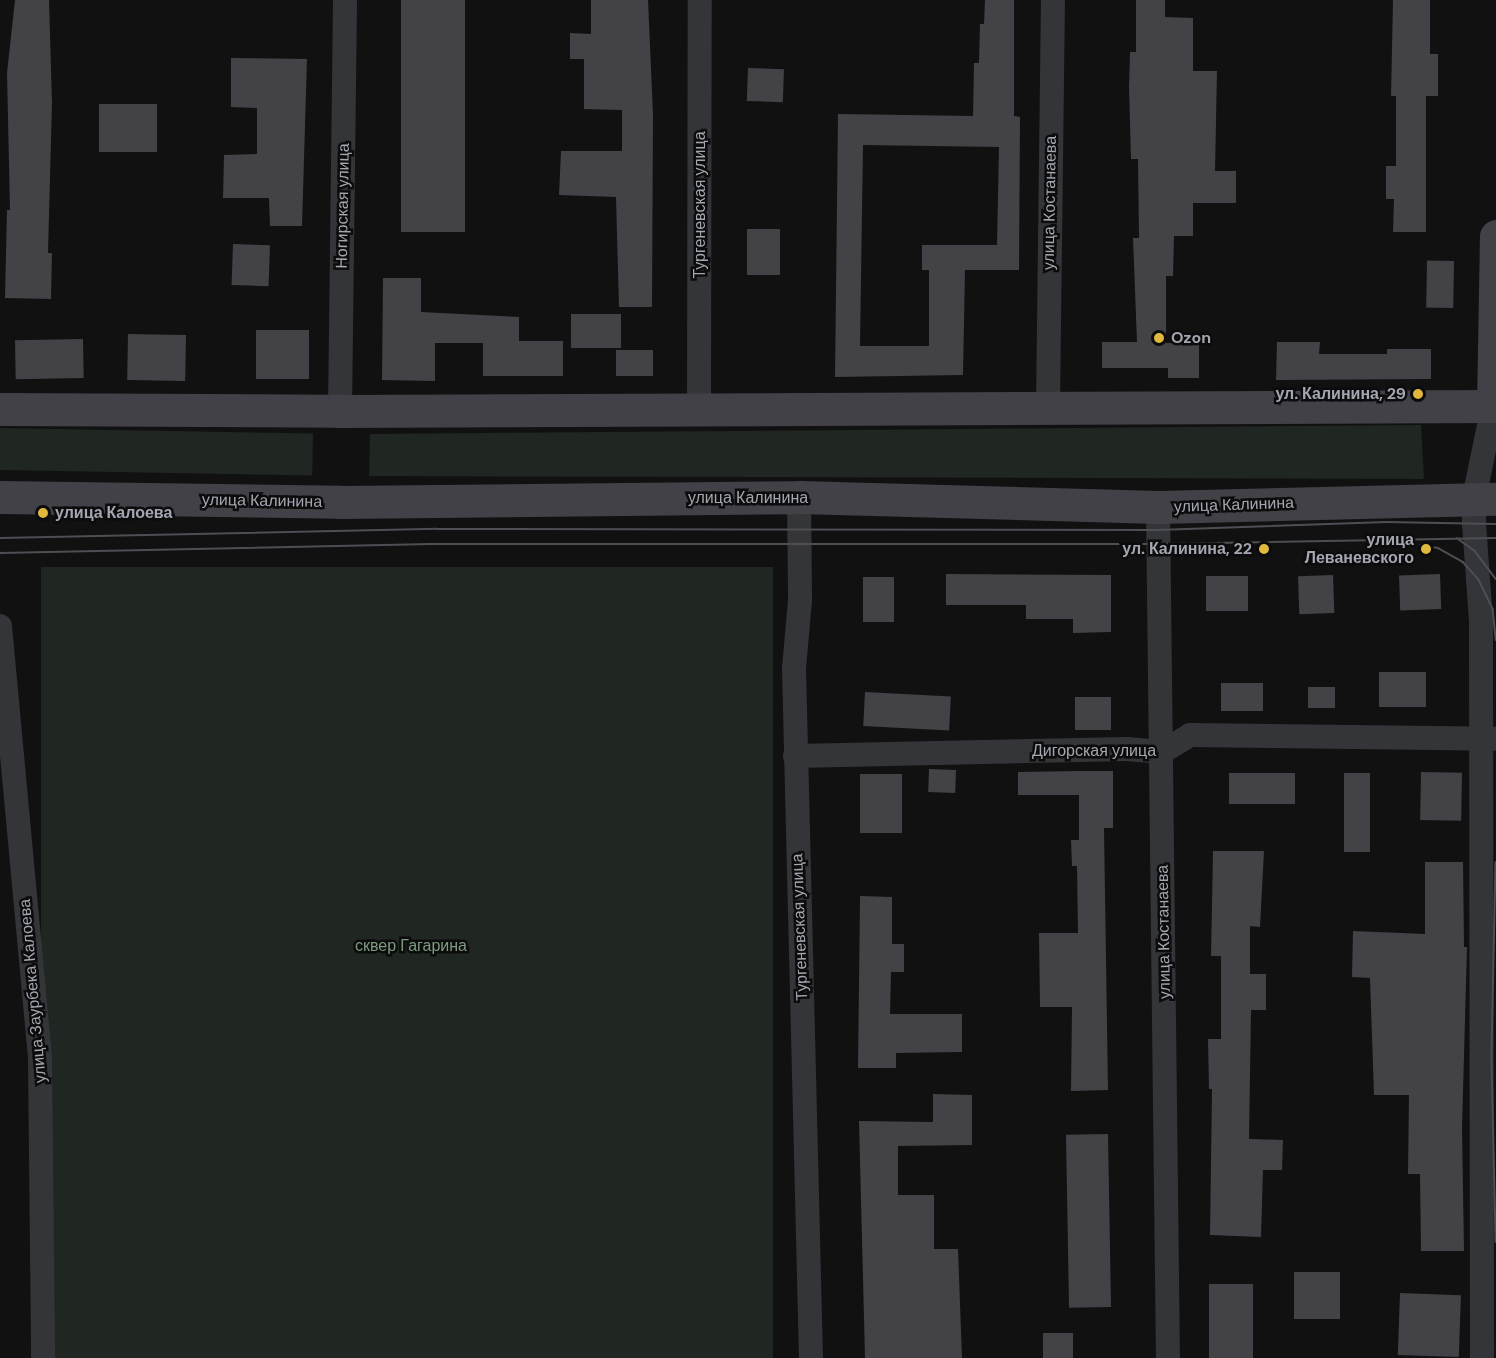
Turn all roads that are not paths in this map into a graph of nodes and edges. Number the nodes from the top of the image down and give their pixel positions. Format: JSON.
{"nodes":[{"id":1,"x":345,"y":0,"type":"edge"},
{"id":2,"x":700,"y":0,"type":"edge"},
{"id":3,"x":1053,"y":0,"type":"edge"},
{"id":4,"x":1496,"y":236,"type":"edge"},
{"id":5,"x":1048,"y":406,"type":"junction"},
{"id":6,"x":1495,"y":408,"type":"edge"},
{"id":7,"x":0,"y":409,"type":"edge"},
{"id":8,"x":699,"y":409,"type":"junction"},
{"id":9,"x":340,"y":411,"type":"junction"},
{"id":10,"x":0,"y":497,"type":"edge"},
{"id":11,"x":799,"y":497,"type":"junction"},
{"id":12,"x":1485,"y":499,"type":"edge"},
{"id":13,"x":1158,"y":507,"type":"junction"},
{"id":14,"x":0,"y":626,"type":"edge"},
{"id":15,"x":1489,"y":739,"type":"edge"},
{"id":16,"x":1162,"y":752,"type":"junction"},
{"id":17,"x":795,"y":756,"type":"junction"},
{"id":18,"x":44,"y":1358,"type":"edge"},
{"id":19,"x":811,"y":1358,"type":"edge"},
{"id":20,"x":1168,"y":1358,"type":"edge"},
{"id":21,"x":1482,"y":1358,"type":"edge"}],
"edges":[{"from":1,"to":9,"type":"street","name":"Ногирская улица"},
{"from":2,"to":8,"type":"street","name":"Тургеневская улица"},
{"from":3,"to":5,"type":"street","name":"улица Костанаева"},
{"from":4,"to":6,"type":"main road"},
{"from":5,"to":6,"type":"main road"},
{"from":5,"to":8,"type":"main road"},
{"from":6,"to":12,"type":"street"},
{"from":7,"to":9,"type":"main road"},
{"from":8,"to":9,"type":"main road"},
{"from":10,"to":11,"type":"main road","name":"улица Калинина"},
{"from":11,"to":13,"type":"main road","name":"улица Калинина"},
{"from":11,"to":17,"type":"street","name":"Тургеневская улица"},
{"from":12,"to":13,"type":"main road","name":"улица Калинина"},
{"from":12,"to":15,"type":"street"},
{"from":13,"to":16,"type":"street","name":"улица Костанаева"},
{"from":14,"to":18,"type":"street","name":"улица Заурбека Калоева"},
{"from":15,"to":16,"type":"street","name":"Дигорская улица"},
{"from":15,"to":21,"type":"street"},
{"from":16,"to":17,"type":"street","name":"Дигорская улица"},
{"from":16,"to":20,"type":"street","name":"улица Костанаева"},
{"from":17,"to":19,"type":"street","name":"Тургеневская улица"}]}
